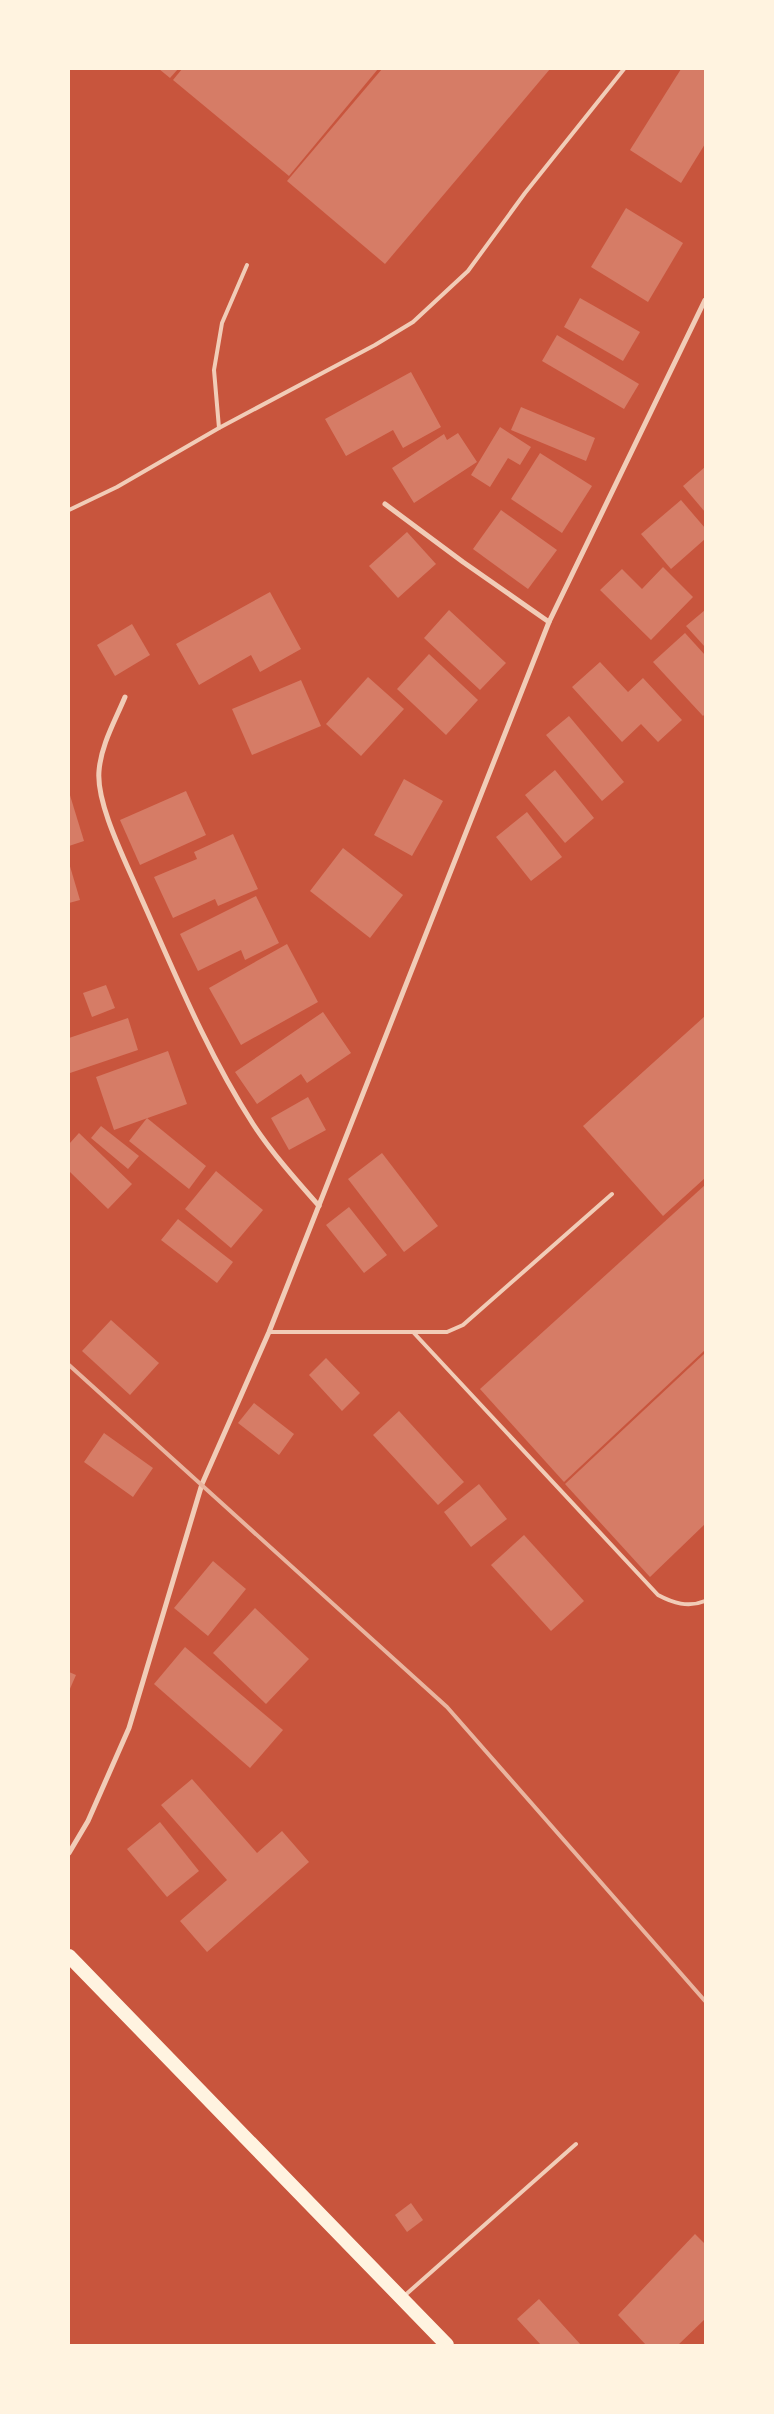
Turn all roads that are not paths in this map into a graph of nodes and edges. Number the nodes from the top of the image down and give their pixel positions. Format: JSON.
{"nodes":[{"id":1,"x":624,"y":69,"type":"edge"},
{"id":2,"x":247,"y":265,"type":"dead end"},
{"id":3,"x":705,"y":300,"type":"edge"},
{"id":4,"x":219,"y":428,"type":"junction"},
{"id":5,"x":385,"y":504,"type":"dead end"},
{"id":6,"x":69,"y":510,"type":"edge"},
{"id":7,"x":550,"y":622,"type":"junction"},
{"id":8,"x":125,"y":697,"type":"dead end"},
{"id":9,"x":612,"y":1194,"type":"dead end"},
{"id":10,"x":319,"y":1206,"type":"junction"},
{"id":11,"x":269,"y":1332,"type":"junction"},
{"id":12,"x":413,"y":1332,"type":"junction"},
{"id":13,"x":705,"y":1601,"type":"edge"},
{"id":14,"x":69,"y":1853,"type":"edge"},
{"id":15,"x":69,"y":1956,"type":"edge"},
{"id":16,"x":576,"y":2144,"type":"dead end"},
{"id":17,"x":402,"y":2298,"type":"junction"},
{"id":18,"x":447,"y":2345,"type":"edge"}],
"edges":[{"from":1,"to":4,"type":"lane"},
{"from":2,"to":4,"type":"lane"},
{"from":3,"to":7,"type":"street"},
{"from":4,"to":6,"type":"lane"},
{"from":5,"to":7,"type":"street"},
{"from":7,"to":10,"type":"street"},
{"from":8,"to":10,"type":"street"},
{"from":9,"to":12,"type":"lane"},
{"from":10,"to":11,"type":"street"},
{"from":11,"to":12,"type":"lane"},
{"from":11,"to":14,"type":"street"},
{"from":12,"to":13,"type":"lane"},
{"from":15,"to":17,"type":"highway"},
{"from":16,"to":17,"type":"lane"},
{"from":17,"to":18,"type":"highway"}]}
